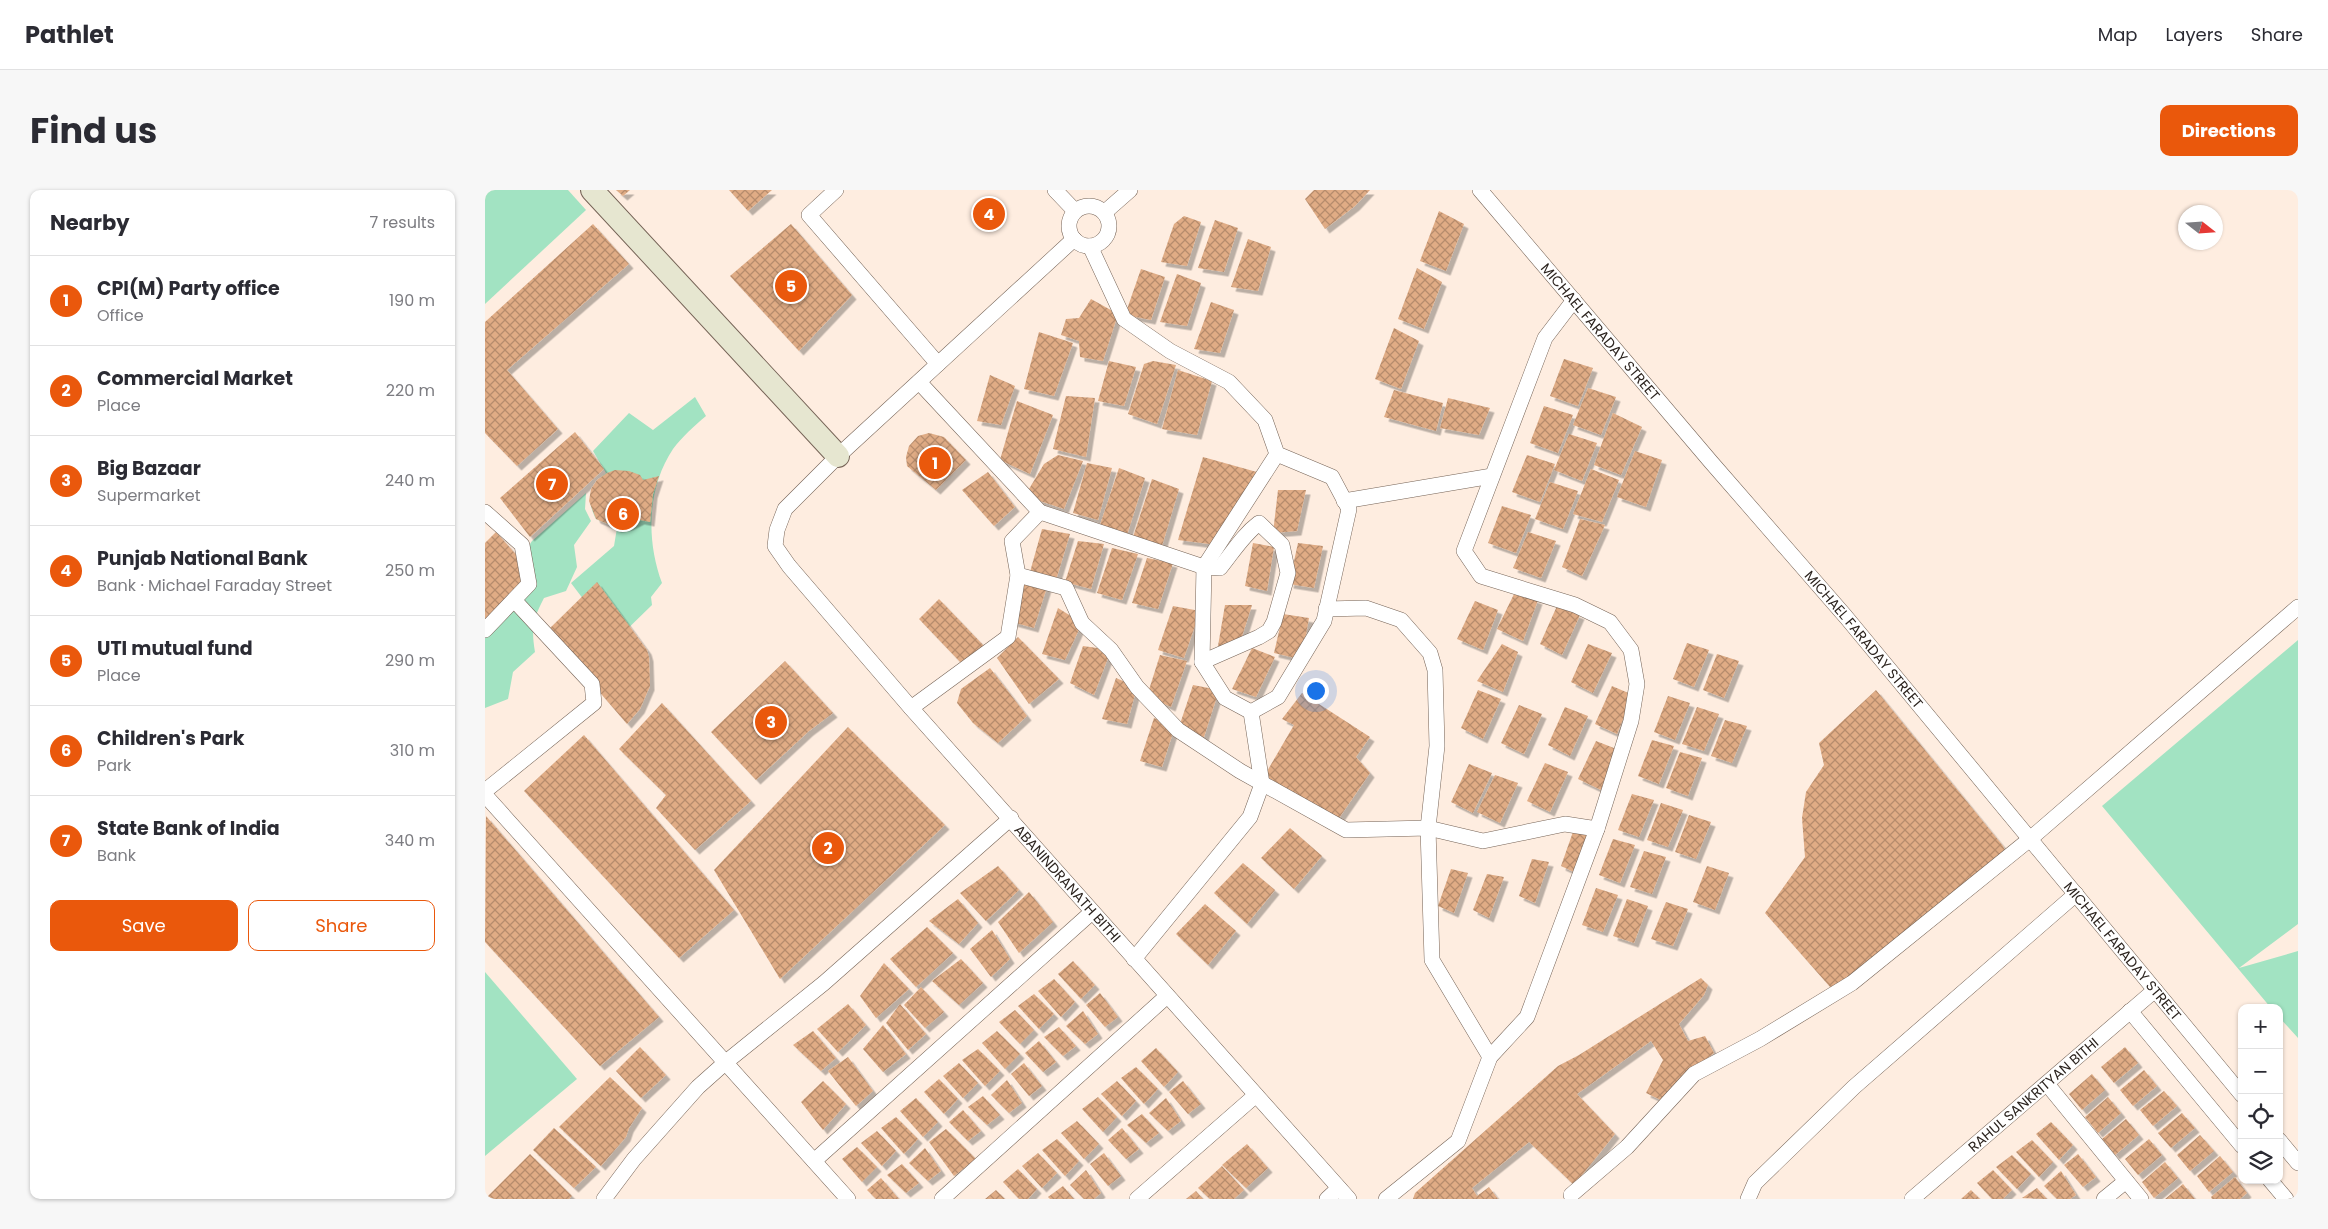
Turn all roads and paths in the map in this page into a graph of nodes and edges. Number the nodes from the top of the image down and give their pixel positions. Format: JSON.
{"nodes":[{"id":1,"x":592,"y":190,"type":"edge"},
{"id":2,"x":836,"y":190,"type":"edge"},
{"id":3,"x":1055,"y":190,"type":"edge"},
{"id":4,"x":1131,"y":190,"type":"edge"},
{"id":5,"x":1480,"y":190,"type":"edge"},
{"id":6,"x":1075,"y":211,"type":"junction"},
{"id":7,"x":1105,"y":212,"type":"junction"},
{"id":8,"x":1074,"y":239,"type":"junction"},
{"id":9,"x":1090,"y":246,"type":"junction"},
{"id":10,"x":1573,"y":300,"type":"junction"},
{"id":11,"x":938,"y":364,"type":"junction"},
{"id":12,"x":919,"y":382,"type":"junction"},
{"id":13,"x":1277,"y":454,"type":"junction"},
{"id":14,"x":838,"y":456,"type":"junction"},
{"id":15,"x":1492,"y":476,"type":"junction"},
{"id":16,"x":1344,"y":501,"type":"junction"},
{"id":17,"x":485,"y":512,"type":"edge"},
{"id":18,"x":1040,"y":512,"type":"junction"},
{"id":19,"x":1204,"y":567,"type":"junction"},
{"id":20,"x":1018,"y":575,"type":"junction"},
{"id":21,"x":514,"y":600,"type":"junction"},
{"id":22,"x":2298,"y":607,"type":"edge"},
{"id":23,"x":1326,"y":609,"type":"junction"},
{"id":24,"x":485,"y":630,"type":"edge"},
{"id":25,"x":1202,"y":662,"type":"junction"},
{"id":26,"x":911,"y":708,"type":"junction"},
{"id":27,"x":1251,"y":712,"type":"junction"},
{"id":28,"x":1262,"y":784,"type":"junction"},
{"id":29,"x":485,"y":791,"type":"edge"},
{"id":30,"x":485,"y":795,"type":"edge"},
{"id":31,"x":1011,"y":818,"type":"junction"},
{"id":32,"x":1428,"y":828,"type":"junction"},
{"id":33,"x":1597,"y":829,"type":"junction"},
{"id":34,"x":2030,"y":839,"type":"junction"},
{"id":35,"x":2076,"y":894,"type":"junction"},
{"id":36,"x":1092,"y":912,"type":"junction"},
{"id":37,"x":1134,"y":959,"type":"junction"},
{"id":38,"x":2155,"y":990,"type":"junction"},
{"id":39,"x":1167,"y":996,"type":"junction"},
{"id":40,"x":2130,"y":1011,"type":"junction"},
{"id":41,"x":1490,"y":1057,"type":"junction"},
{"id":42,"x":726,"y":1062,"type":"junction"},
{"id":43,"x":2047,"y":1084,"type":"junction"},
{"id":44,"x":2241,"y":1094,"type":"edge"},
{"id":45,"x":1256,"y":1095,"type":"junction"},
{"id":46,"x":2238,"y":1141,"type":"edge"},
{"id":47,"x":2283,"y":1145,"type":"edge"},
{"id":48,"x":814,"y":1161,"type":"junction"},
{"id":49,"x":2298,"y":1163,"type":"edge"},
{"id":50,"x":2126,"y":1181,"type":"junction"},
{"id":51,"x":2274,"y":1184,"type":"edge"},
{"id":52,"x":1344,"y":1194,"type":"edge"},
{"id":53,"x":1571,"y":1195,"type":"dead end"},
{"id":54,"x":604,"y":1199,"type":"edge"},
{"id":55,"x":847,"y":1199,"type":"edge"},
{"id":56,"x":942,"y":1199,"type":"edge"},
{"id":57,"x":1137,"y":1199,"type":"edge"},
{"id":58,"x":1327,"y":1199,"type":"edge"},
{"id":59,"x":1385,"y":1199,"type":"edge"},
{"id":60,"x":1748,"y":1199,"type":"edge"},
{"id":61,"x":1913,"y":1199,"type":"edge"},
{"id":62,"x":2104,"y":1199,"type":"edge"},
{"id":63,"x":2141,"y":1199,"type":"edge"},
{"id":64,"x":2286,"y":1199,"type":"edge"}],
"edges":[{"from":1,"to":14,"type":"street"},
{"from":2,"to":11,"type":"street"},
{"from":3,"to":6,"type":"street"},
{"from":4,"to":7,"type":"street"},
{"from":5,"to":10,"type":"street","name":"MICHAEL FARADAY STREET"},
{"from":6,"to":7,"type":"street"},
{"from":6,"to":8,"type":"street"},
{"from":7,"to":9,"type":"street"},
{"from":8,"to":9,"type":"street"},
{"from":8,"to":11,"type":"street"},
{"from":9,"to":13,"type":"street"},
{"from":10,"to":15,"type":"street"},
{"from":10,"to":34,"type":"street","name":"MICHAEL FARADAY STREET"},
{"from":11,"to":12,"type":"street"},
{"from":12,"to":14,"type":"street"},
{"from":12,"to":18,"type":"street"},
{"from":13,"to":16,"type":"street"},
{"from":13,"to":19,"type":"street"},
{"from":14,"to":26,"type":"street","name":"ABANINDRANATH BITHI"},
{"from":15,"to":16,"type":"street"},
{"from":15,"to":33,"type":"street"},
{"from":16,"to":23,"type":"street"},
{"from":17,"to":21,"type":"street"},
{"from":18,"to":19,"type":"street"},
{"from":18,"to":20,"type":"street"},
{"from":19,"to":25,"type":"street"},
{"from":19,"to":25,"type":"street"},
{"from":20,"to":26,"type":"street"},
{"from":20,"to":28,"type":"street"},
{"from":21,"to":24,"type":"street"},
{"from":21,"to":29,"type":"street"},
{"from":22,"to":34,"type":"street"},
{"from":23,"to":27,"type":"street"},
{"from":23,"to":32,"type":"street"},
{"from":25,"to":27,"type":"street"},
{"from":26,"to":31,"type":"street","name":"ABANINDRANATH BITHI"},
{"from":27,"to":28,"type":"street"},
{"from":28,"to":32,"type":"street"},
{"from":28,"to":37,"type":"street"},
{"from":30,"to":42,"type":"street"},
{"from":31,"to":36,"type":"street","name":"ABANINDRANATH BITHI"},
{"from":31,"to":42,"type":"street"},
{"from":32,"to":33,"type":"street"},
{"from":32,"to":41,"type":"street"},
{"from":33,"to":41,"type":"street"},
{"from":34,"to":35,"type":"street","name":"MICHAEL FARADAY STREET"},
{"from":34,"to":53,"type":"street"},
{"from":35,"to":38,"type":"street","name":"MICHAEL FARADAY STREET"},
{"from":35,"to":60,"type":"street"},
{"from":36,"to":37,"type":"street","name":"ABANINDRANATH BITHI"},
{"from":36,"to":48,"type":"street"},
{"from":37,"to":39,"type":"street","name":"ABANINDRANATH BITHI"},
{"from":38,"to":40,"type":"street","name":"RAHUL SANKRITYAN BITHI"},
{"from":38,"to":44,"type":"street","name":"MICHAEL FARADAY STREET"},
{"from":39,"to":45,"type":"street","name":"ABANINDRANATH BITHI"},
{"from":39,"to":56,"type":"street"},
{"from":40,"to":43,"type":"street","name":"RAHUL SANKRITYAN BITHI"},
{"from":40,"to":46,"type":"street"},
{"from":41,"to":59,"type":"street"},
{"from":42,"to":48,"type":"street"},
{"from":42,"to":54,"type":"street"},
{"from":43,"to":50,"type":"street"},
{"from":43,"to":61,"type":"street","name":"RAHUL SANKRITYAN BITHI"},
{"from":45,"to":52,"type":"street","name":"ABANINDRANATH BITHI"},
{"from":45,"to":57,"type":"street"},
{"from":47,"to":49,"type":"street"},
{"from":48,"to":55,"type":"street"},
{"from":50,"to":62,"type":"street"},
{"from":50,"to":63,"type":"street"},
{"from":51,"to":64,"type":"street"},
{"from":52,"to":58,"type":"street"}]}
